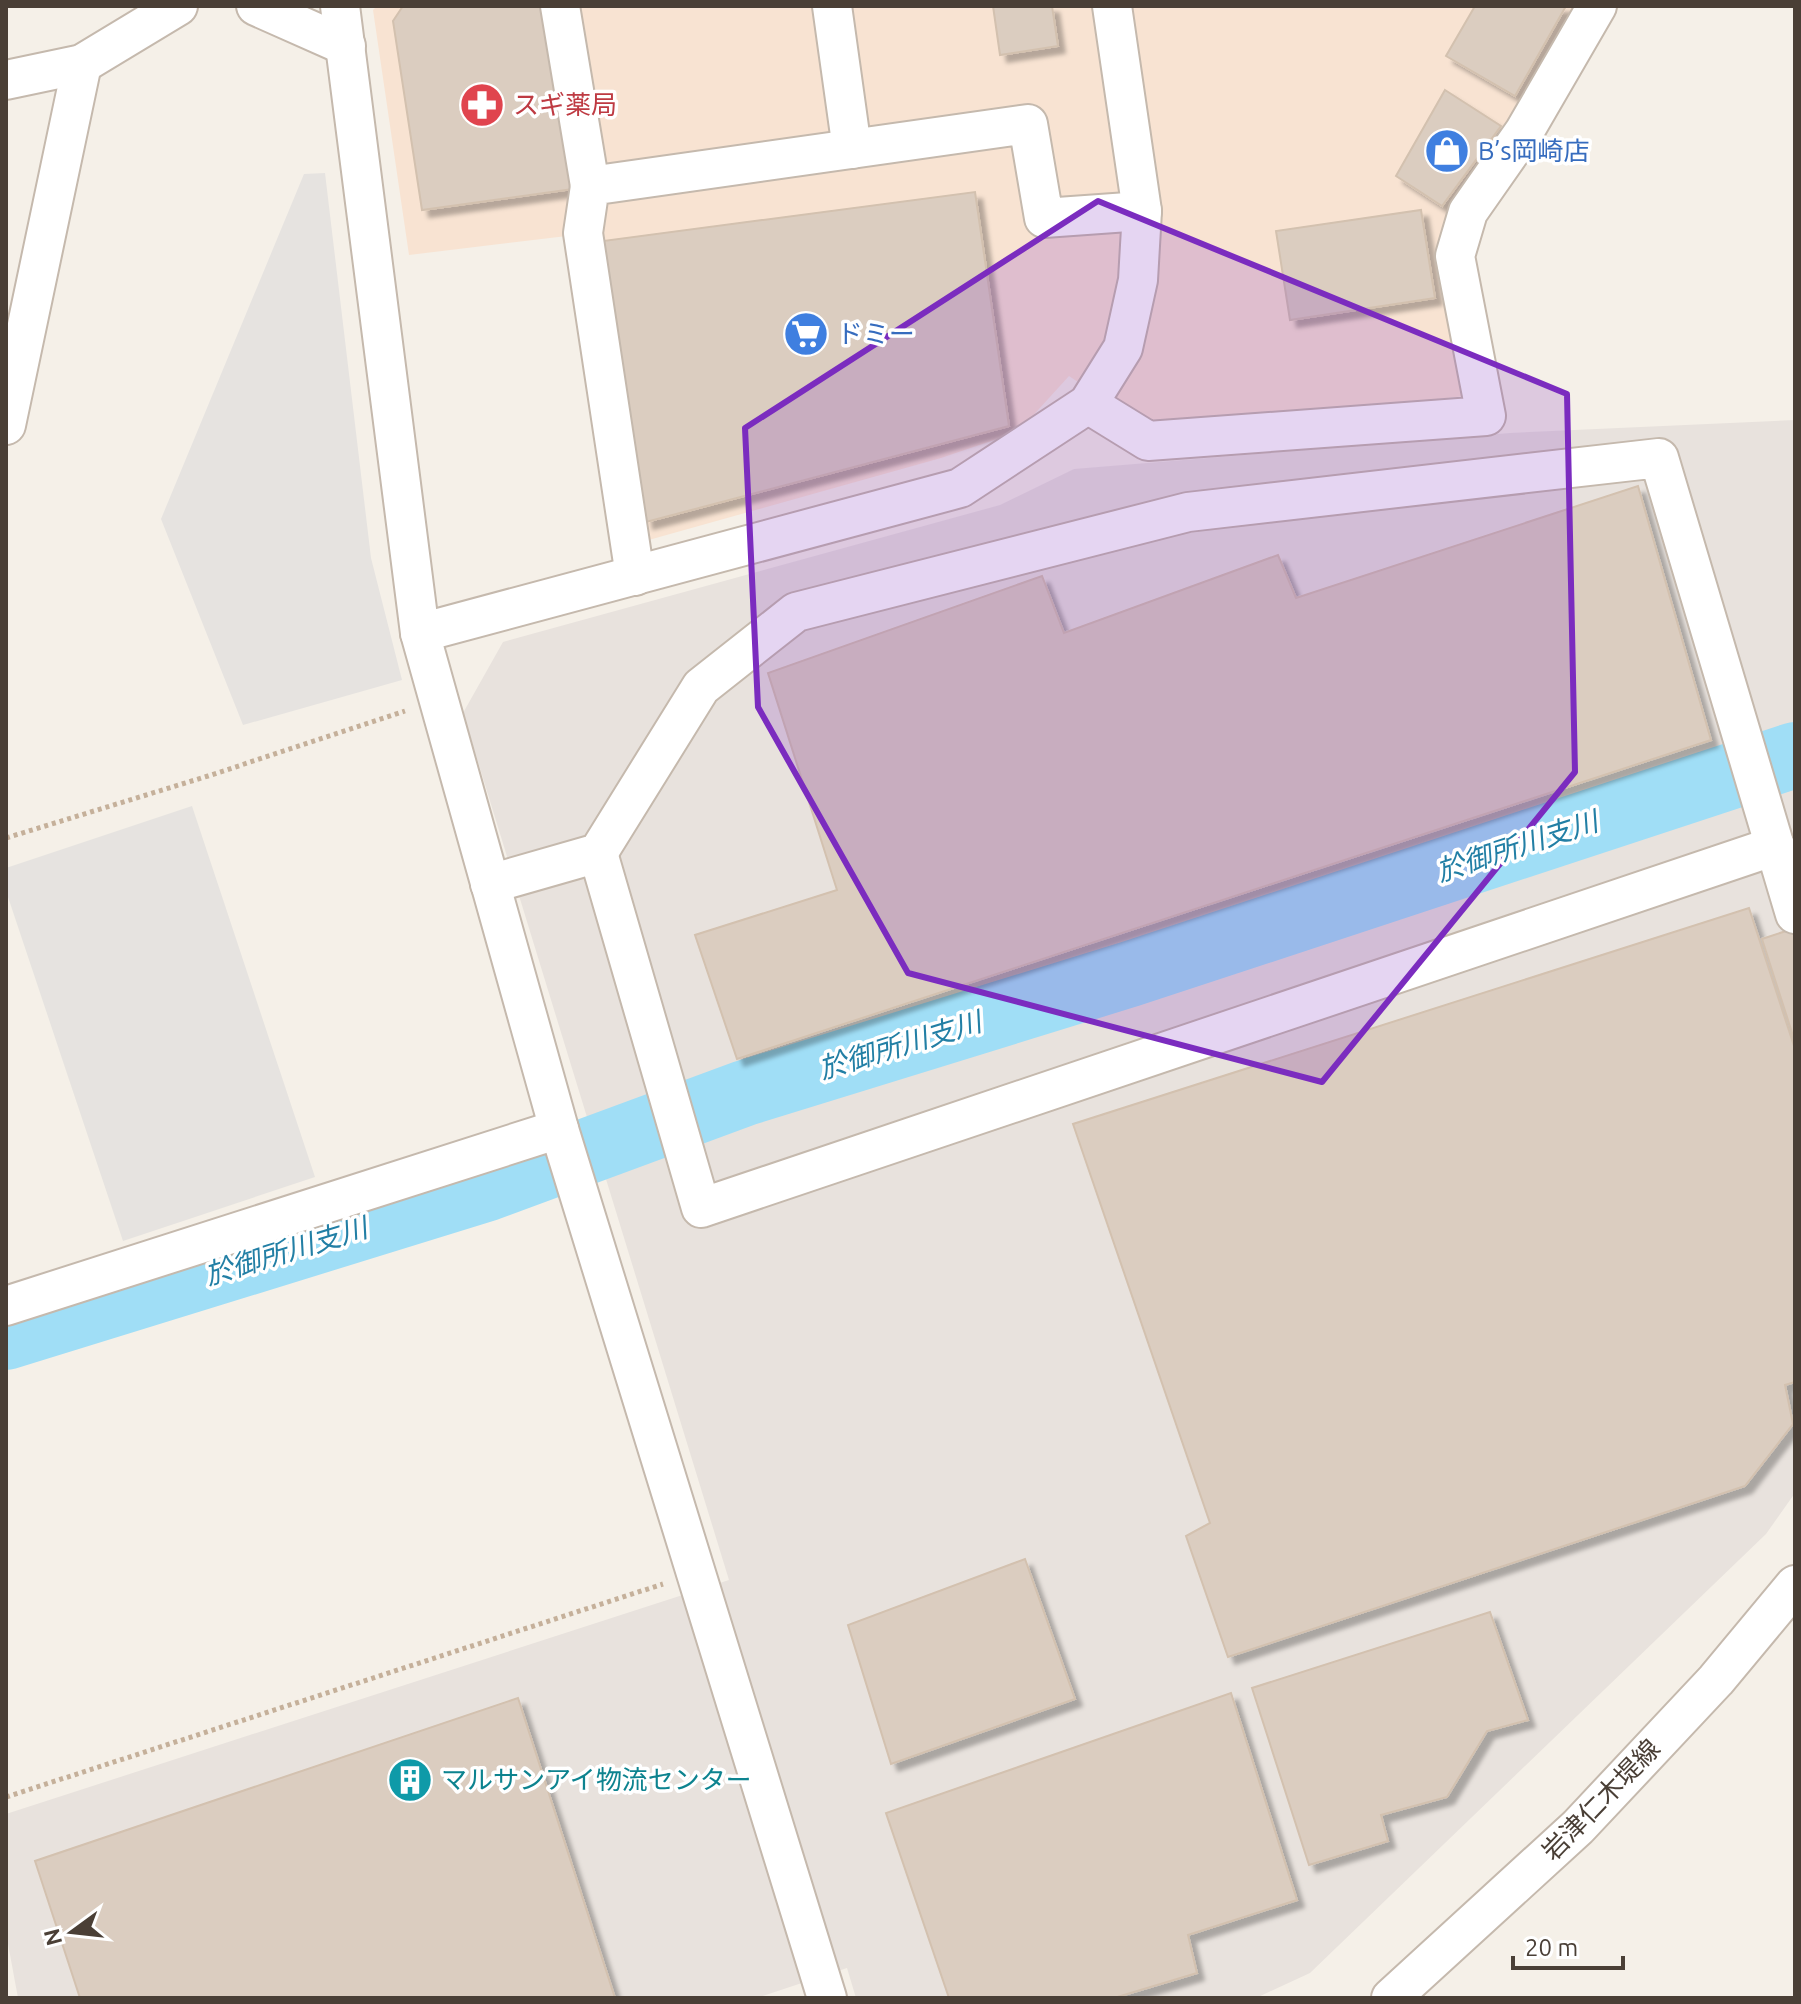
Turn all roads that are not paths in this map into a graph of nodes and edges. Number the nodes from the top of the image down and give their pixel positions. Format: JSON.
{"nodes":[{"id":1,"x":178,"y":6,"type":"edge"},
{"id":2,"x":256,"y":6,"type":"edge"},
{"id":3,"x":340,"y":6,"type":"edge"},
{"id":4,"x":560,"y":6,"type":"edge"},
{"id":5,"x":832,"y":6,"type":"edge"},
{"id":6,"x":1112,"y":6,"type":"edge"},
{"id":7,"x":1597,"y":6,"type":"edge"},
{"id":8,"x":346,"y":46,"type":"junction"},
{"id":9,"x":82,"y":64,"type":"junction"},
{"id":10,"x":6,"y":80,"type":"edge"},
{"id":11,"x":852,"y":149,"type":"junction"},
{"id":12,"x":590,"y":186,"type":"junction"},
{"id":13,"x":1142,"y":211,"type":"junction"},
{"id":14,"x":1088,"y":404,"type":"junction"},
{"id":15,"x":6,"y":425,"type":"edge"},
{"id":16,"x":635,"y":576,"type":"junction"},
{"id":17,"x":420,"y":633,"type":"junction"},
{"id":18,"x":1775,"y":846,"type":"junction"},
{"id":19,"x":598,"y":853,"type":"junction"},
{"id":20,"x":490,"y":884,"type":"junction"},
{"id":21,"x":1795,"y":914,"type":"edge"},
{"id":22,"x":559,"y":1129,"type":"junction"},
{"id":23,"x":6,"y":1306,"type":"edge"},
{"id":24,"x":1795,"y":1585,"type":"edge"},
{"id":25,"x":827,"y":1998,"type":"edge"},
{"id":26,"x":1391,"y":1998,"type":"edge"}],
"edges":[{"from":1,"to":9,"type":"street"},
{"from":2,"to":8,"type":"street"},
{"from":3,"to":8,"type":"street"},
{"from":4,"to":12,"type":"street"},
{"from":5,"to":11,"type":"street"},
{"from":6,"to":13,"type":"street"},
{"from":7,"to":14,"type":"street"},
{"from":8,"to":17,"type":"street"},
{"from":9,"to":10,"type":"street"},
{"from":9,"to":15,"type":"street"},
{"from":11,"to":12,"type":"street"},
{"from":11,"to":13,"type":"street"},
{"from":12,"to":16,"type":"street"},
{"from":13,"to":14,"type":"street"},
{"from":14,"to":16,"type":"street"},
{"from":16,"to":17,"type":"street"},
{"from":17,"to":20,"type":"street"},
{"from":18,"to":19,"type":"street"},
{"from":18,"to":19,"type":"street"},
{"from":18,"to":21,"type":"street"},
{"from":19,"to":20,"type":"street"},
{"from":20,"to":22,"type":"street"},
{"from":22,"to":23,"type":"street"},
{"from":22,"to":25,"type":"street"},
{"from":24,"to":26,"type":"street","name":"岩津仁木堤線"}]}
